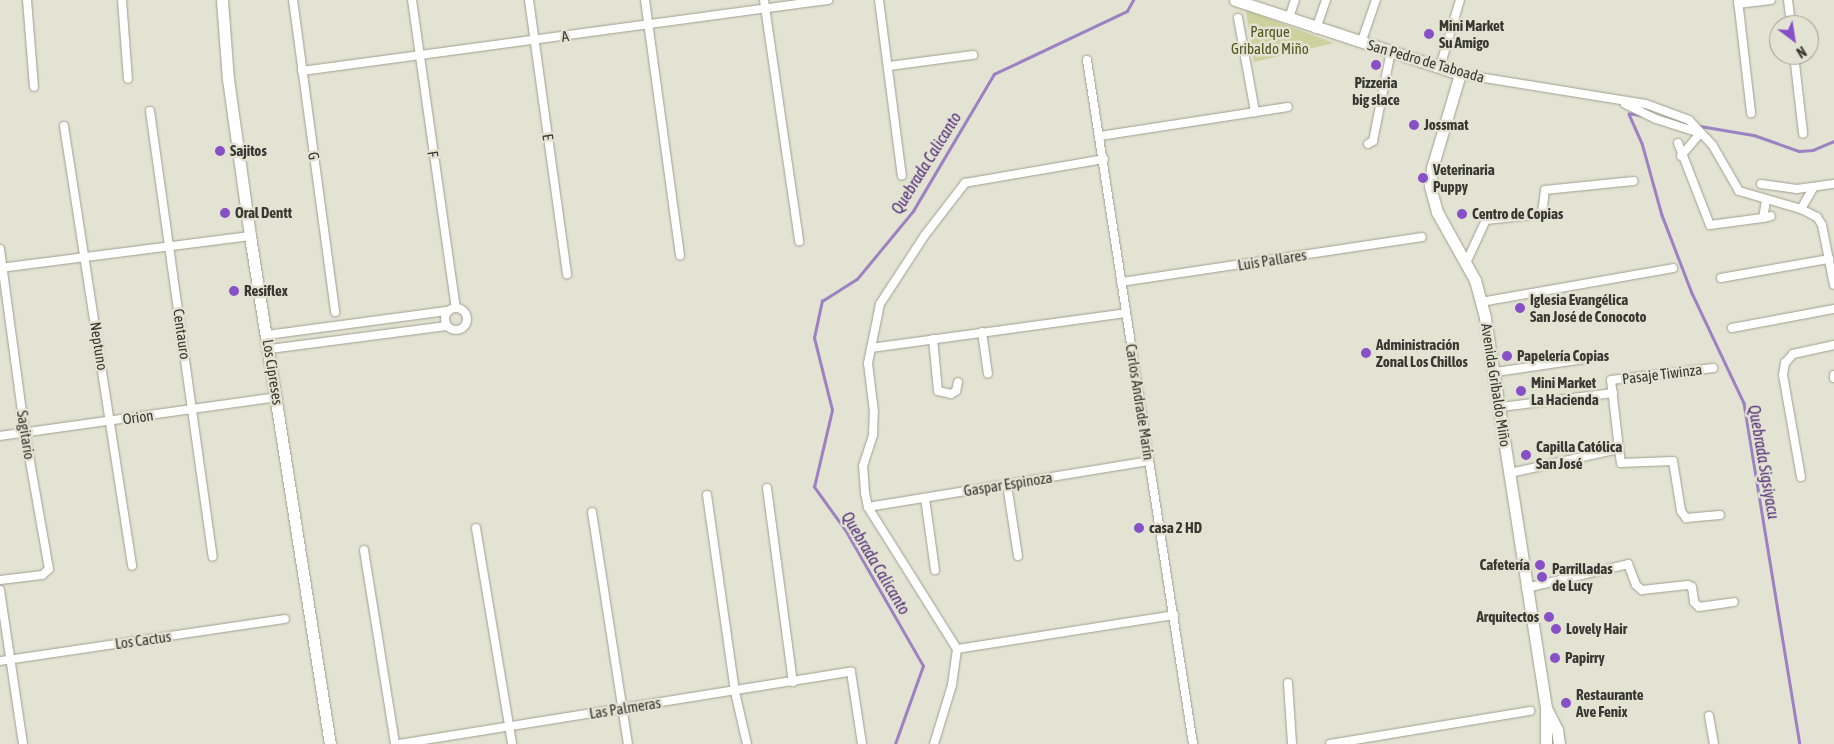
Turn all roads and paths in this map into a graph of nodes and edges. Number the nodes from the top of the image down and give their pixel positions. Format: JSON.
{"nodes":[{"id":1,"x":27,"y":0,"type":"edge"},
{"id":2,"x":122,"y":0,"type":"edge"},
{"id":3,"x":222,"y":0,"type":"edge"},
{"id":4,"x":293,"y":0,"type":"edge"},
{"id":5,"x":412,"y":0,"type":"edge"},
{"id":6,"x":529,"y":0,"type":"edge"},
{"id":7,"x":645,"y":0,"type":"edge"},
{"id":8,"x":764,"y":0,"type":"edge"},
{"id":9,"x":828,"y":0,"type":"edge"},
{"id":10,"x":879,"y":0,"type":"edge"},
{"id":11,"x":1235,"y":0,"type":"edge"},
{"id":12,"x":1295,"y":0,"type":"edge"},
{"id":13,"x":1326,"y":0,"type":"edge"},
{"id":14,"x":1376,"y":0,"type":"edge"},
{"id":15,"x":1460,"y":0,"type":"edge"},
{"id":16,"x":1772,"y":0,"type":"edge"},
{"id":17,"x":1788,"y":0,"type":"edge"},
{"id":18,"x":1738,"y":2,"type":"edge"},
{"id":19,"x":765,"y":9,"type":"junction"},
{"id":20,"x":1790,"y":15,"type":"edge"},
{"id":21,"x":1238,"y":18,"type":"dead end"},
{"id":22,"x":1289,"y":18,"type":"junction"},
{"id":23,"x":648,"y":23,"type":"junction"},
{"id":24,"x":1316,"y":29,"type":"junction"},
{"id":25,"x":534,"y":40,"type":"junction"},
{"id":26,"x":1362,"y":43,"type":"junction"},
{"id":27,"x":1391,"y":51,"type":"junction"},
{"id":28,"x":973,"y":55,"type":"dead end"},
{"id":29,"x":419,"y":56,"type":"junction"},
{"id":30,"x":1087,"y":60,"type":"dead end"},
{"id":31,"x":1795,"y":65,"type":"edge"},
{"id":32,"x":889,"y":66,"type":"junction"},
{"id":33,"x":1440,"y":67,"type":"junction"},
{"id":34,"x":302,"y":71,"type":"junction"},
{"id":35,"x":1460,"y":74,"type":"junction"},
{"id":36,"x":128,"y":79,"type":"dead end"},
{"id":37,"x":34,"y":87,"type":"dead end"},
{"id":38,"x":1622,"y":102,"type":"junction"},
{"id":39,"x":1288,"y":107,"type":"dead end"},
{"id":40,"x":150,"y":111,"type":"dead end"},
{"id":41,"x":1255,"y":112,"type":"junction"},
{"id":42,"x":1752,"y":113,"type":"dead end"},
{"id":43,"x":64,"y":126,"type":"dead end"},
{"id":44,"x":1700,"y":133,"type":"junction"},
{"id":45,"x":1802,"y":133,"type":"dead end"},
{"id":46,"x":1100,"y":136,"type":"junction"},
{"id":47,"x":1678,"y":143,"type":"dead end"},
{"id":48,"x":1368,"y":144,"type":"dead end"},
{"id":49,"x":1681,"y":156,"type":"junction"},
{"id":50,"x":1104,"y":159,"type":"junction"},
{"id":51,"x":902,"y":176,"type":"dead end"},
{"id":52,"x":1634,"y":182,"type":"dead end"},
{"id":53,"x":1761,"y":184,"type":"dead end"},
{"id":54,"x":1834,"y":184,"type":"edge"},
{"id":55,"x":1813,"y":188,"type":"junction"},
{"id":56,"x":1766,"y":200,"type":"junction"},
{"id":57,"x":1801,"y":209,"type":"junction"},
{"id":58,"x":250,"y":236,"type":"junction"},
{"id":59,"x":1422,"y":237,"type":"dead end"},
{"id":60,"x":799,"y":241,"type":"dead end"},
{"id":61,"x":170,"y":246,"type":"junction"},
{"id":62,"x":0,"y":249,"type":"edge"},
{"id":63,"x":84,"y":256,"type":"junction"},
{"id":64,"x":680,"y":256,"type":"dead end"},
{"id":65,"x":1829,"y":259,"type":"junction"},
{"id":66,"x":1466,"y":263,"type":"junction"},
{"id":67,"x":1,"y":268,"type":"edge"},
{"id":68,"x":1672,"y":268,"type":"dead end"},
{"id":69,"x":567,"y":274,"type":"dead end"},
{"id":70,"x":1721,"y":278,"type":"dead end"},
{"id":71,"x":1121,"y":282,"type":"junction"},
{"id":72,"x":1834,"y":285,"type":"edge"},
{"id":73,"x":1481,"y":302,"type":"junction"},
{"id":74,"x":456,"y":308,"type":"junction"},
{"id":75,"x":1834,"y":309,"type":"edge"},
{"id":76,"x":448,"y":311,"type":"junction"},
{"id":77,"x":335,"y":312,"type":"dead end"},
{"id":78,"x":1126,"y":313,"type":"junction"},
{"id":79,"x":447,"y":326,"type":"junction"},
{"id":80,"x":1034,"y":326,"type":"junction"},
{"id":81,"x":1732,"y":328,"type":"dead end"},
{"id":82,"x":982,"y":332,"type":"junction"},
{"id":83,"x":1036,"y":335,"type":"dead end"},
{"id":84,"x":267,"y":336,"type":"junction"},
{"id":85,"x":933,"y":339,"type":"junction"},
{"id":86,"x":1834,"y":345,"type":"edge"},
{"id":87,"x":871,"y":348,"type":"junction"},
{"id":88,"x":270,"y":349,"type":"junction"},
{"id":89,"x":1591,"y":358,"type":"dead end"},
{"id":90,"x":1713,"y":368,"type":"dead end"},
{"id":91,"x":1496,"y":372,"type":"junction"},
{"id":92,"x":988,"y":374,"type":"dead end"},
{"id":93,"x":958,"y":382,"type":"dead end"},
{"id":94,"x":1613,"y":393,"type":"junction"},
{"id":95,"x":277,"y":398,"type":"junction"},
{"id":96,"x":1501,"y":407,"type":"junction"},
{"id":97,"x":192,"y":409,"type":"junction"},
{"id":98,"x":112,"y":420,"type":"junction"},
{"id":99,"x":25,"y":433,"type":"junction"},
{"id":100,"x":0,"y":436,"type":"edge"},
{"id":101,"x":1619,"y":449,"type":"junction"},
{"id":102,"x":1148,"y":461,"type":"junction"},
{"id":103,"x":1510,"y":473,"type":"junction"},
{"id":104,"x":1801,"y":477,"type":"dead end"},
{"id":105,"x":1007,"y":485,"type":"junction"},
{"id":106,"x":767,"y":488,"type":"dead end"},
{"id":107,"x":707,"y":495,"type":"dead end"},
{"id":108,"x":925,"y":498,"type":"junction"},
{"id":109,"x":868,"y":507,"type":"junction"},
{"id":110,"x":592,"y":512,"type":"dead end"},
{"id":111,"x":1720,"y":515,"type":"dead end"},
{"id":112,"x":476,"y":528,"type":"dead end"},
{"id":113,"x":364,"y":550,"type":"dead end"},
{"id":114,"x":1018,"y":556,"type":"dead end"},
{"id":115,"x":213,"y":557,"type":"dead end"},
{"id":116,"x":132,"y":566,"type":"dead end"},
{"id":117,"x":936,"y":570,"type":"dead end"},
{"id":118,"x":0,"y":580,"type":"edge"},
{"id":119,"x":1526,"y":588,"type":"junction"},
{"id":120,"x":0,"y":590,"type":"edge"},
{"id":121,"x":1734,"y":602,"type":"dead end"},
{"id":122,"x":1174,"y":615,"type":"junction"},
{"id":123,"x":286,"y":620,"type":"dead end"},
{"id":124,"x":957,"y":649,"type":"junction"},
{"id":125,"x":11,"y":660,"type":"junction"},
{"id":126,"x":0,"y":661,"type":"edge"},
{"id":127,"x":794,"y":682,"type":"junction"},
{"id":128,"x":1288,"y":684,"type":"dead end"},
{"id":129,"x":735,"y":692,"type":"junction"},
{"id":130,"x":623,"y":708,"type":"junction"},
{"id":131,"x":1546,"y":708,"type":"junction"},
{"id":132,"x":1530,"y":711,"type":"dead end"},
{"id":133,"x":1709,"y":716,"type":"dead end"},
{"id":134,"x":509,"y":726,"type":"junction"},
{"id":135,"x":23,"y":744,"type":"edge"},
{"id":136,"x":330,"y":744,"type":"edge"},
{"id":137,"x":395,"y":744,"type":"edge"},
{"id":138,"x":399,"y":744,"type":"edge"},
{"id":139,"x":512,"y":744,"type":"edge"},
{"id":140,"x":628,"y":744,"type":"edge"},
{"id":141,"x":747,"y":744,"type":"edge"},
{"id":142,"x":862,"y":744,"type":"edge"},
{"id":143,"x":934,"y":744,"type":"edge"},
{"id":144,"x":1193,"y":744,"type":"edge"},
{"id":145,"x":1292,"y":744,"type":"edge"},
{"id":146,"x":1330,"y":744,"type":"edge"},
{"id":147,"x":1546,"y":744,"type":"edge"},
{"id":148,"x":1559,"y":744,"type":"edge"},
{"id":149,"x":1714,"y":744,"type":"edge"}],
"edges":[{"from":1,"to":37,"type":"street"},
{"from":2,"to":36,"type":"street"},
{"from":3,"to":58,"type":"street","name":"Los Cipreses"},
{"from":4,"to":34,"type":"street","name":"G"},
{"from":5,"to":29,"type":"street","name":"F"},
{"from":6,"to":25,"type":"street","name":"E"},
{"from":7,"to":23,"type":"street"},
{"from":8,"to":19,"type":"street"},
{"from":9,"to":19,"type":"street","name":"A"},
{"from":10,"to":32,"type":"street"},
{"from":11,"to":22,"type":"street","name":"San Pedro de Taboada"},
{"from":12,"to":22,"type":"street"},
{"from":13,"to":24,"type":"street"},
{"from":14,"to":26,"type":"street"},
{"from":15,"to":33,"type":"street"},
{"from":16,"to":18,"type":"street"},
{"from":17,"to":20,"type":"street"},
{"from":18,"to":42,"type":"street"},
{"from":19,"to":23,"type":"street","name":"A"},
{"from":19,"to":60,"type":"street"},
{"from":21,"to":41,"type":"street"},
{"from":22,"to":24,"type":"street","name":"San Pedro de Taboada"},
{"from":23,"to":25,"type":"street","name":"A"},
{"from":23,"to":64,"type":"street"},
{"from":24,"to":26,"type":"street","name":"San Pedro de Taboada"},
{"from":25,"to":29,"type":"street","name":"A"},
{"from":25,"to":69,"type":"street","name":"E"},
{"from":26,"to":27,"type":"street","name":"San Pedro de Taboada"},
{"from":27,"to":33,"type":"street","name":"San Pedro de Taboada"},
{"from":27,"to":48,"type":"street"},
{"from":28,"to":32,"type":"street"},
{"from":29,"to":34,"type":"street","name":"A"},
{"from":29,"to":74,"type":"street","name":"F"},
{"from":30,"to":46,"type":"street","name":"Carlos Andrade Marín"},
{"from":31,"to":45,"type":"street"},
{"from":32,"to":51,"type":"street"},
{"from":33,"to":35,"type":"street","name":"San Pedro de Taboada"},
{"from":34,"to":77,"type":"street","name":"G"},
{"from":35,"to":38,"type":"street","name":"San Pedro de Taboada"},
{"from":35,"to":66,"type":"street","name":"Avenida Gribaldo Miño"},
{"from":38,"to":44,"type":"street","name":"San Pedro de Taboada"},
{"from":38,"to":44,"type":"street","name":"San Pedro de Taboada"},
{"from":39,"to":41,"type":"street"},
{"from":40,"to":61,"type":"street","name":"Centauro"},
{"from":41,"to":46,"type":"street"},
{"from":43,"to":63,"type":"street","name":"Neptuno"},
{"from":44,"to":49,"type":"street"},
{"from":44,"to":56,"type":"street","name":"San Pedro de Taboada"},
{"from":46,"to":50,"type":"street","name":"Carlos Andrade Marín"},
{"from":47,"to":49,"type":"street"},
{"from":49,"to":56,"type":"street"},
{"from":50,"to":71,"type":"street","name":"Carlos Andrade Marín"},
{"from":50,"to":87,"type":"street"},
{"from":52,"to":66,"type":"street"},
{"from":53,"to":55,"type":"street"},
{"from":54,"to":55,"type":"street"},
{"from":55,"to":57,"type":"street"},
{"from":56,"to":57,"type":"street","name":"San Pedro de Taboada"},
{"from":57,"to":65,"type":"street","name":"San Pedro de Taboada"},
{"from":58,"to":61,"type":"street"},
{"from":58,"to":84,"type":"street","name":"Los Cipreses"},
{"from":59,"to":71,"type":"street","name":"Luis Pallares"},
{"from":61,"to":63,"type":"street"},
{"from":61,"to":97,"type":"street","name":"Centauro"},
{"from":62,"to":67,"type":"street","name":"Sagitario"},
{"from":63,"to":67,"type":"street"},
{"from":63,"to":98,"type":"street","name":"Neptuno"},
{"from":65,"to":70,"type":"street"},
{"from":65,"to":72,"type":"street","name":"San Pedro de Taboada"},
{"from":66,"to":73,"type":"street","name":"Avenida Gribaldo Miño"},
{"from":67,"to":99,"type":"street","name":"Sagitario"},
{"from":68,"to":73,"type":"street"},
{"from":71,"to":78,"type":"street","name":"Carlos Andrade Marín"},
{"from":73,"to":91,"type":"street","name":"Avenida Gribaldo Miño"},
{"from":74,"to":76,"type":"street"},
{"from":74,"to":79,"type":"street"},
{"from":75,"to":81,"type":"street"},
{"from":76,"to":79,"type":"street"},
{"from":76,"to":84,"type":"street"},
{"from":78,"to":80,"type":"street"},
{"from":78,"to":102,"type":"street","name":"Carlos Andrade Marín"},
{"from":79,"to":88,"type":"street"},
{"from":80,"to":82,"type":"street"},
{"from":80,"to":83,"type":"street"},
{"from":82,"to":85,"type":"street"},
{"from":82,"to":92,"type":"street"},
{"from":84,"to":88,"type":"street","name":"Los Cipreses"},
{"from":85,"to":87,"type":"street"},
{"from":85,"to":93,"type":"street"},
{"from":86,"to":104,"type":"street"},
{"from":87,"to":109,"type":"street"},
{"from":88,"to":95,"type":"street","name":"Los Cipreses"},
{"from":89,"to":91,"type":"street"},
{"from":90,"to":94,"type":"street","name":"Pasaje Tiwinza"},
{"from":91,"to":96,"type":"street","name":"Avenida Gribaldo Miño"},
{"from":94,"to":96,"type":"street"},
{"from":94,"to":101,"type":"street","name":"Pasaje Tiwinza"},
{"from":95,"to":97,"type":"street","name":"Orion"},
{"from":95,"to":136,"type":"street","name":"Los Cipreses"},
{"from":96,"to":103,"type":"street","name":"Avenida Gribaldo Miño"},
{"from":97,"to":98,"type":"street","name":"Orion"},
{"from":97,"to":115,"type":"street","name":"Centauro"},
{"from":98,"to":99,"type":"street","name":"Orion"},
{"from":98,"to":116,"type":"street","name":"Neptuno"},
{"from":99,"to":100,"type":"street","name":"Orion"},
{"from":99,"to":118,"type":"street","name":"Sagitario"},
{"from":101,"to":103,"type":"street"},
{"from":101,"to":111,"type":"street"},
{"from":102,"to":105,"type":"street","name":"Gaspar Espinoza"},
{"from":102,"to":122,"type":"street","name":"Carlos Andrade Marín"},
{"from":103,"to":119,"type":"street","name":"Avenida Gribaldo Miño"},
{"from":105,"to":108,"type":"street","name":"Gaspar Espinoza"},
{"from":105,"to":114,"type":"street"},
{"from":106,"to":127,"type":"street"},
{"from":107,"to":129,"type":"street"},
{"from":108,"to":109,"type":"street","name":"Gaspar Espinoza"},
{"from":108,"to":117,"type":"street"},
{"from":109,"to":124,"type":"street"},
{"from":110,"to":130,"type":"street"},
{"from":112,"to":134,"type":"street"},
{"from":113,"to":137,"type":"street"},
{"from":119,"to":121,"type":"street"},
{"from":119,"to":131,"type":"street","name":"Avenida Gribaldo Miño"},
{"from":120,"to":125,"type":"street"},
{"from":122,"to":124,"type":"street"},
{"from":122,"to":144,"type":"street","name":"Carlos Andrade Marín"},
{"from":123,"to":125,"type":"street","name":"Los Cactus"},
{"from":124,"to":143,"type":"street"},
{"from":125,"to":126,"type":"street","name":"Los Cactus"},
{"from":125,"to":135,"type":"street"},
{"from":127,"to":129,"type":"street","name":"Las Palmeras"},
{"from":127,"to":142,"type":"street","name":"Las Palmeras"},
{"from":128,"to":145,"type":"street"},
{"from":129,"to":130,"type":"street","name":"Las Palmeras"},
{"from":129,"to":141,"type":"street"},
{"from":130,"to":134,"type":"street","name":"Las Palmeras"},
{"from":130,"to":140,"type":"street"},
{"from":131,"to":147,"type":"street","name":"Avenida Gribaldo Miño"},
{"from":131,"to":148,"type":"street","name":"Avenida Gribaldo Miño"},
{"from":132,"to":146,"type":"street"},
{"from":133,"to":149,"type":"street"},
{"from":134,"to":138,"type":"street","name":"Las Palmeras"},
{"from":134,"to":139,"type":"street"}]}
